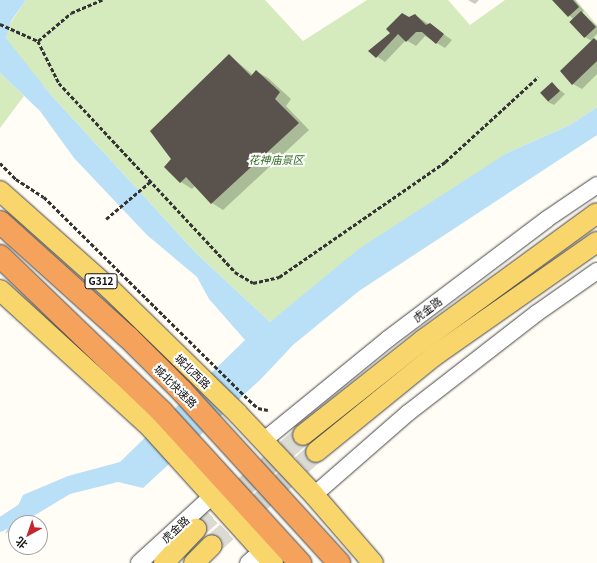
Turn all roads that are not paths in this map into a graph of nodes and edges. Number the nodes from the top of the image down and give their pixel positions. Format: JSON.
{"nodes":[{"id":1,"x":597,"y":185,"type":"edge"},
{"id":2,"x":0,"y":191,"type":"edge"},
{"id":3,"x":597,"y":213,"type":"edge"},
{"id":4,"x":0,"y":222,"type":"edge"},
{"id":5,"x":597,"y":242,"type":"edge"},
{"id":6,"x":0,"y":256,"type":"edge"},
{"id":7,"x":597,"y":271,"type":"edge"},
{"id":8,"x":0,"y":290,"type":"edge"},
{"id":9,"x":156,"y":420,"type":"junction"},
{"id":10,"x":303,"y":435,"type":"tunnel mouth"},
{"id":11,"x":263,"y":441,"type":"junction"},
{"id":12,"x":316,"y":452,"type":"tunnel mouth"},
{"id":13,"x":314,"y":495,"type":"junction"},
{"id":14,"x":212,"y":496,"type":"junction"},
{"id":15,"x":196,"y":530,"type":"tunnel mouth"},
{"id":16,"x":212,"y":545,"type":"tunnel mouth"},
{"id":17,"x":261,"y":559,"type":"edge"},
{"id":18,"x":139,"y":563,"type":"edge"},
{"id":19,"x":164,"y":563,"type":"edge"},
{"id":20,"x":194,"y":563,"type":"edge"},
{"id":21,"x":300,"y":563,"type":"edge"},
{"id":22,"x":339,"y":563,"type":"edge"},
{"id":23,"x":373,"y":563,"type":"edge"}],
"edges":[{"from":1,"to":11,"type":"street","name":"虎金路"},
{"from":2,"to":11,"type":"main road","name":"城北西路","number":"G312"},
{"from":3,"to":10,"type":"main road","name":"虎金路"},
{"from":4,"to":22,"type":"highway","name":"城北快速路"},
{"from":5,"to":12,"type":"main road"},
{"from":6,"to":9,"type":"highway"},
{"from":7,"to":13,"type":"street"},
{"from":8,"to":9,"type":"main road"},
{"from":9,"to":14,"type":"main road"},
{"from":9,"to":21,"type":"highway"},
{"from":11,"to":13,"type":"main road","name":"城北西路","number":"G312"},
{"from":13,"to":23,"type":"main road","name":"城北西路","number":"G312"},
{"from":14,"to":17,"type":"main road"},
{"from":14,"to":18,"type":"street","name":"虎金路"},
{"from":15,"to":19,"type":"main road","name":"虎金路"},
{"from":16,"to":20,"type":"main road"}]}
